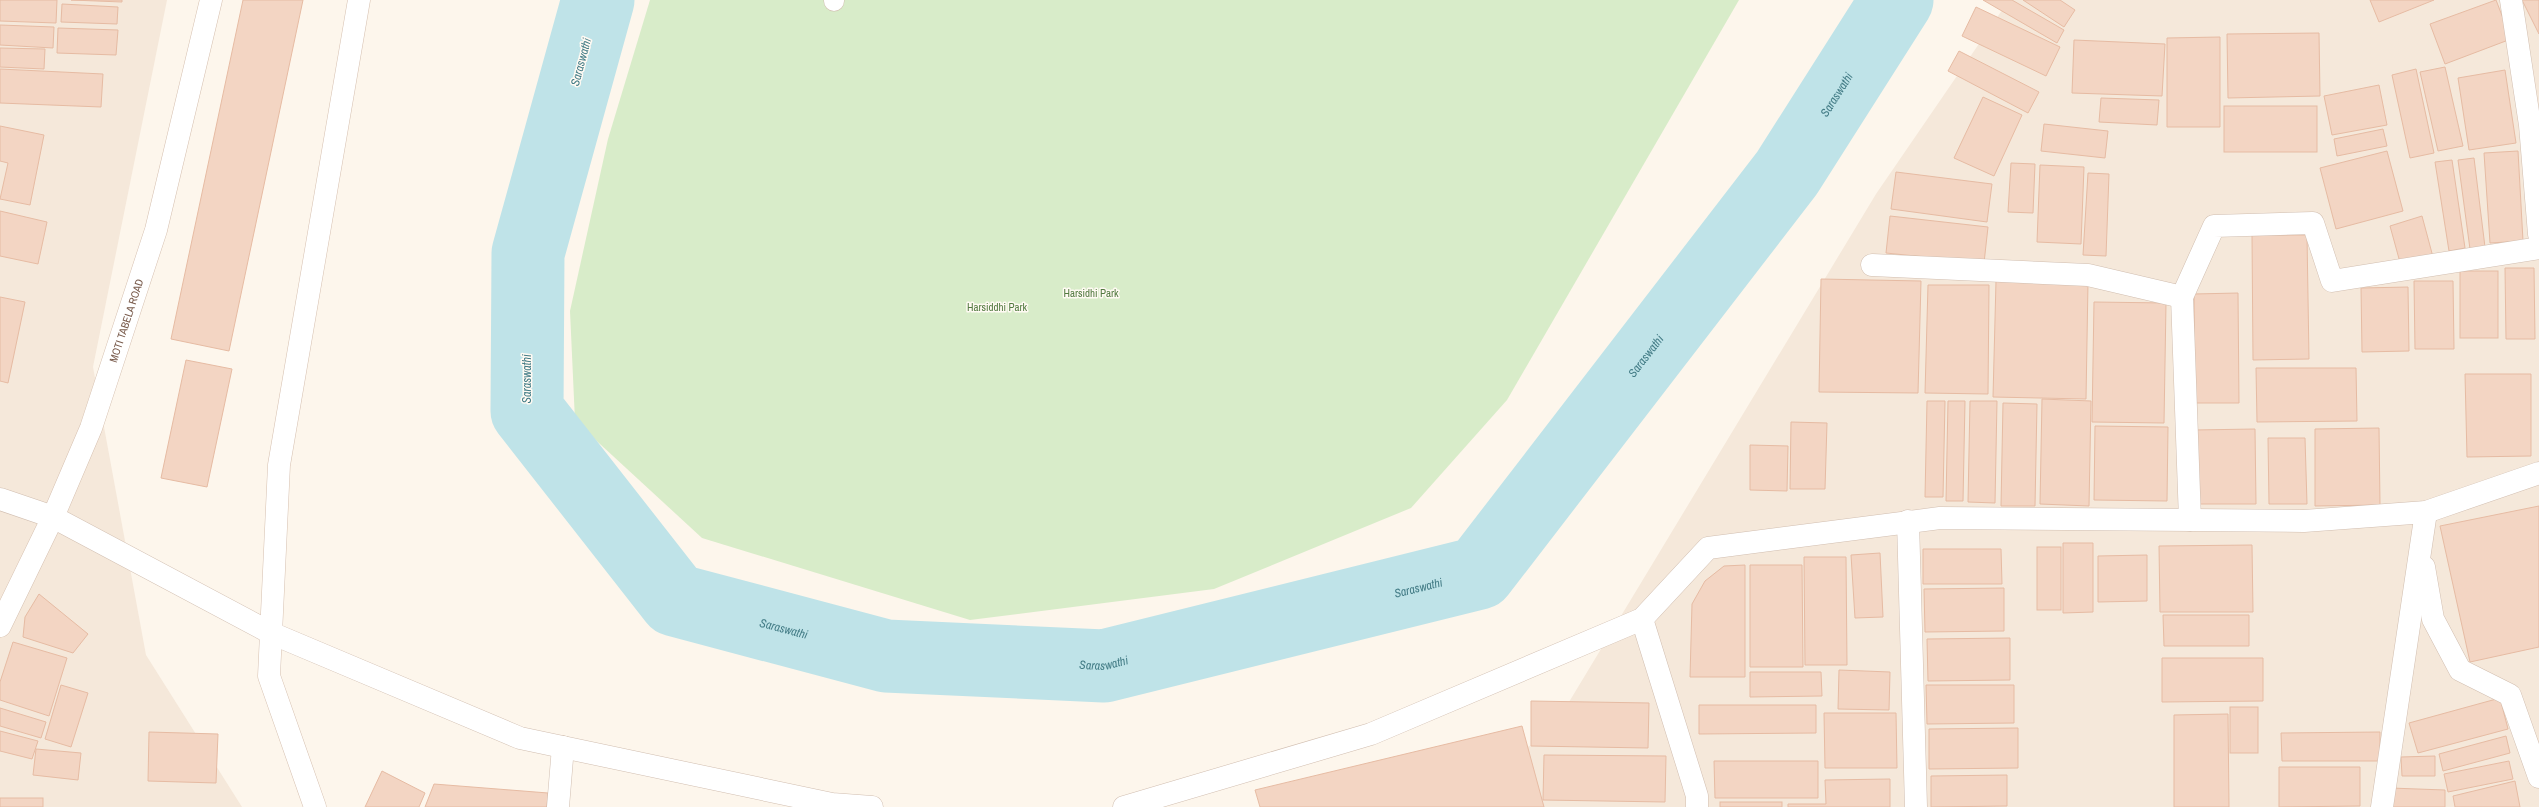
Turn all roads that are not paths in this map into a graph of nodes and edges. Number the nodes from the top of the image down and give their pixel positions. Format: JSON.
{"nodes":[{"id":1,"x":211,"y":0,"type":"edge"},
{"id":2,"x":359,"y":0,"type":"edge"},
{"id":3,"x":2511,"y":0,"type":"edge"},
{"id":4,"x":2539,"y":234,"type":"edge"},
{"id":5,"x":2539,"y":248,"type":"edge"},
{"id":6,"x":1872,"y":265,"type":"dead end"},
{"id":7,"x":2182,"y":297,"type":"junction"},
{"id":8,"x":2539,"y":473,"type":"edge"},
{"id":9,"x":0,"y":499,"type":"edge"},
{"id":10,"x":2426,"y":512,"type":"junction"},
{"id":11,"x":53,"y":517,"type":"junction"},
{"id":12,"x":2190,"y":520,"type":"junction"},
{"id":13,"x":1908,"y":521,"type":"junction"},
{"id":14,"x":2420,"y":548,"type":"junction"},
{"id":15,"x":1642,"y":619,"type":"junction"},
{"id":16,"x":0,"y":626,"type":"edge"},
{"id":17,"x":271,"y":633,"type":"junction"},
{"id":18,"x":563,"y":747,"type":"junction"},
{"id":19,"x":2539,"y":777,"type":"edge"},
{"id":20,"x":315,"y":807,"type":"edge"},
{"id":21,"x":558,"y":807,"type":"edge"},
{"id":22,"x":872,"y":807,"type":"edge"},
{"id":23,"x":1124,"y":807,"type":"edge"},
{"id":24,"x":1697,"y":807,"type":"edge"},
{"id":25,"x":1916,"y":807,"type":"edge"},
{"id":26,"x":2382,"y":807,"type":"edge"}],
"edges":[{"from":1,"to":11,"type":"street","name":"MOTI TABELA ROAD"},
{"from":2,"to":17,"type":"street"},
{"from":3,"to":4,"type":"street"},
{"from":5,"to":7,"type":"street"},
{"from":6,"to":7,"type":"street"},
{"from":7,"to":12,"type":"street"},
{"from":8,"to":10,"type":"street"},
{"from":9,"to":11,"type":"street"},
{"from":10,"to":12,"type":"street"},
{"from":10,"to":14,"type":"street"},
{"from":11,"to":16,"type":"street","name":"MOTI TABELA ROAD"},
{"from":11,"to":17,"type":"street"},
{"from":12,"to":13,"type":"street"},
{"from":13,"to":15,"type":"street"},
{"from":13,"to":25,"type":"street"},
{"from":14,"to":19,"type":"street"},
{"from":14,"to":26,"type":"street"},
{"from":15,"to":23,"type":"street"},
{"from":15,"to":24,"type":"street"},
{"from":17,"to":18,"type":"street"},
{"from":17,"to":20,"type":"street"},
{"from":18,"to":21,"type":"street"},
{"from":18,"to":22,"type":"street"}]}
